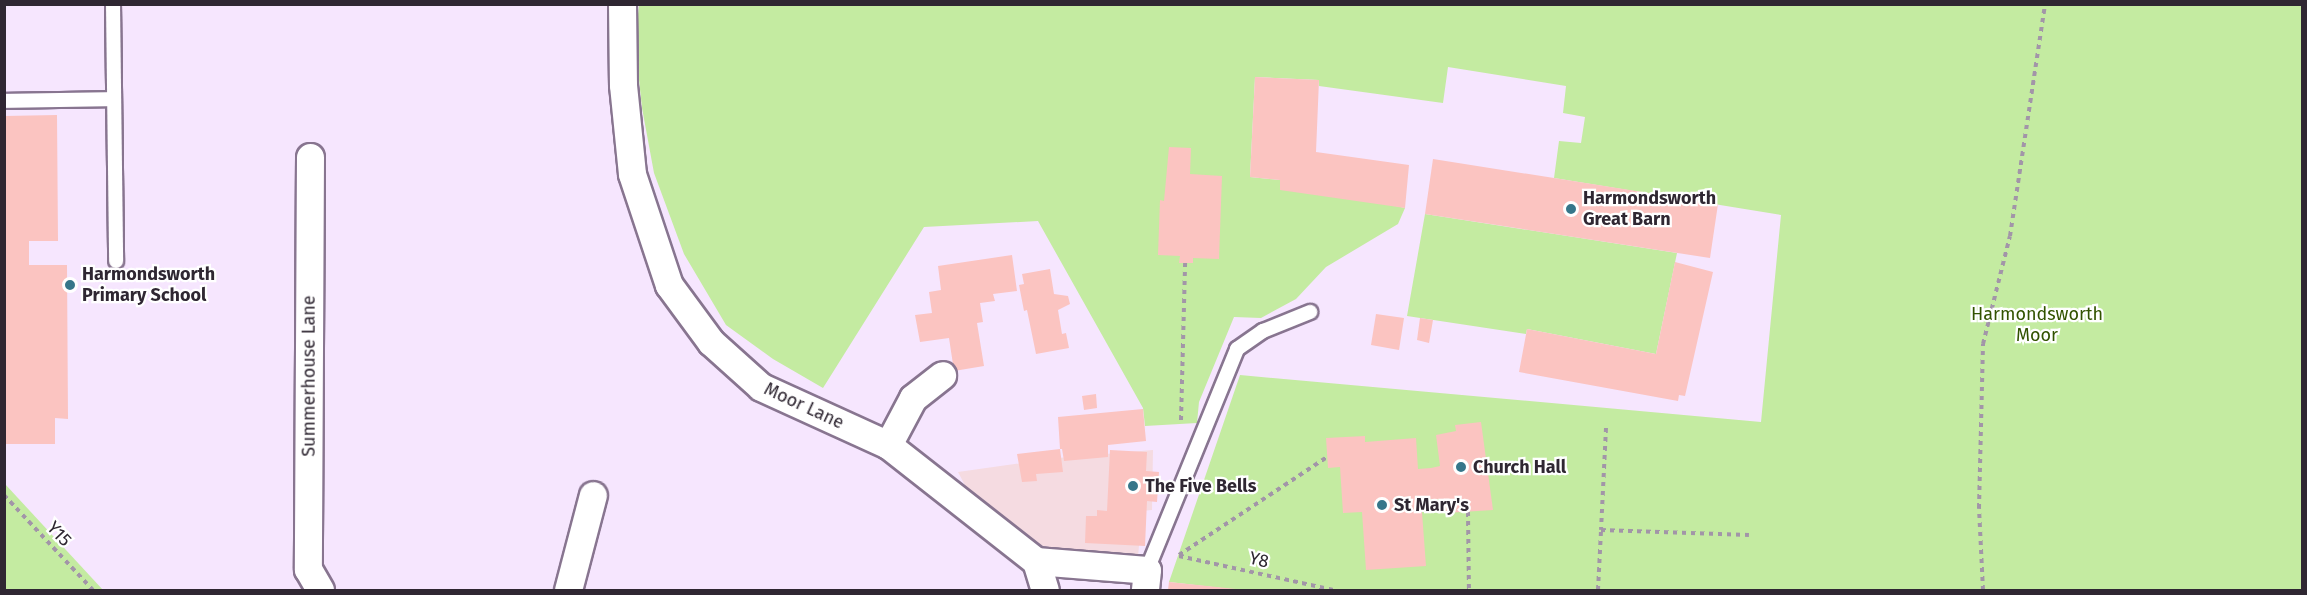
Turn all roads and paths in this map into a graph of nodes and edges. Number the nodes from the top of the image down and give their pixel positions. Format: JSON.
{"nodes":[{"id":1,"x":113,"y":4,"type":"edge"},
{"id":2,"x":622,"y":4,"type":"edge"},
{"id":3,"x":2045,"y":4,"type":"edge"},
{"id":4,"x":114,"y":99,"type":"junction"},
{"id":5,"x":4,"y":100,"type":"edge"},
{"id":6,"x":310,"y":157,"type":"dead end"},
{"id":7,"x":116,"y":261,"type":"dead end"},
{"id":8,"x":1185,"y":263,"type":"dead end"},
{"id":9,"x":1310,"y":312,"type":"dead end"},
{"id":10,"x":942,"y":375,"type":"dead end"},
{"id":11,"x":1181,"y":424,"type":"dead end"},
{"id":12,"x":1606,"y":428,"type":"dead end"},
{"id":13,"x":888,"y":445,"type":"junction"},
{"id":14,"x":1327,"y":457,"type":"dead end"},
{"id":15,"x":4,"y":495,"type":"edge"},
{"id":16,"x":593,"y":495,"type":"dead end"},
{"id":17,"x":1468,"y":512,"type":"dead end"},
{"id":18,"x":1601,"y":530,"type":"junction"},
{"id":19,"x":1749,"y":535,"type":"dead end"},
{"id":20,"x":1026,"y":554,"type":"junction"},
{"id":21,"x":1146,"y":580,"type":"edge"},
{"id":22,"x":93,"y":591,"type":"edge"},
{"id":23,"x":320,"y":591,"type":"edge"},
{"id":24,"x":568,"y":591,"type":"edge"},
{"id":25,"x":1045,"y":591,"type":"edge"},
{"id":26,"x":1333,"y":591,"type":"edge"},
{"id":27,"x":1469,"y":591,"type":"edge"},
{"id":28,"x":1598,"y":591,"type":"edge"},
{"id":29,"x":1983,"y":591,"type":"edge"}],
"edges":[{"from":1,"to":4,"type":"lane"},
{"from":2,"to":13,"type":"street","name":"Moor Lane"},
{"from":3,"to":29,"type":"path"},
{"from":4,"to":5,"type":"lane"},
{"from":4,"to":7,"type":"lane"},
{"from":6,"to":23,"type":"street","name":"Summerhouse Lane"},
{"from":8,"to":11,"type":"path"},
{"from":9,"to":21,"type":"lane"},
{"from":10,"to":13,"type":"street"},
{"from":12,"to":18,"type":"path"},
{"from":13,"to":20,"type":"street","name":"Moor Lane"},
{"from":14,"to":26,"type":"path","name":"Y8"},
{"from":15,"to":22,"type":"path","name":"Y15"},
{"from":16,"to":24,"type":"street"},
{"from":17,"to":27,"type":"path"},
{"from":18,"to":19,"type":"path"},
{"from":18,"to":28,"type":"path"},
{"from":20,"to":21,"type":"street"},
{"from":20,"to":25,"type":"street"}]}
